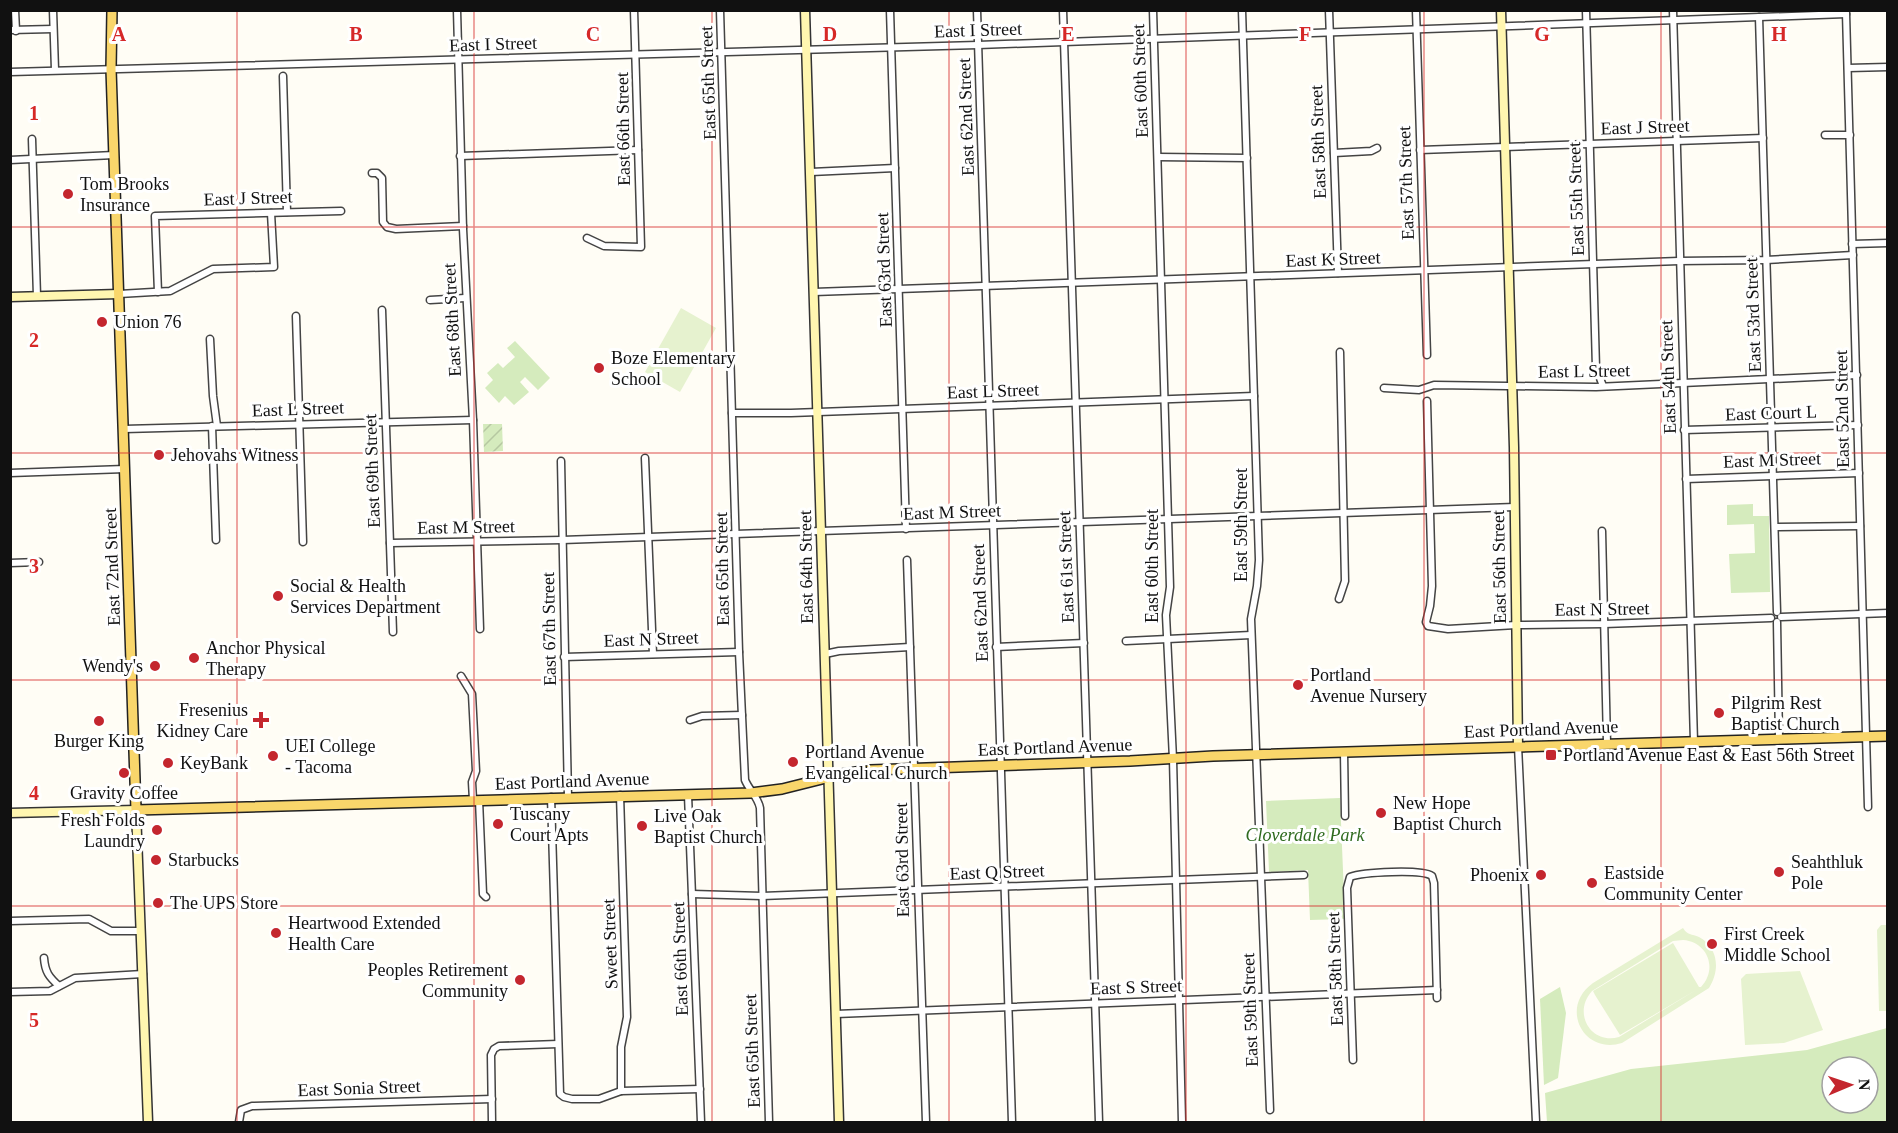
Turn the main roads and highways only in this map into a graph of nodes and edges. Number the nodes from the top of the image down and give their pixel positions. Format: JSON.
{"nodes":[{"id":1,"x":112,"y":10,"type":"edge"},
{"id":2,"x":1887,"y":736,"type":"edge"},
{"id":3,"x":136,"y":810,"type":"joint"}],
"edges":[{"from":1,"to":3,"type":"main road","name":"East 72nd Street"},
{"from":2,"to":3,"type":"main road","name":"East Portland Avenue"}]}
